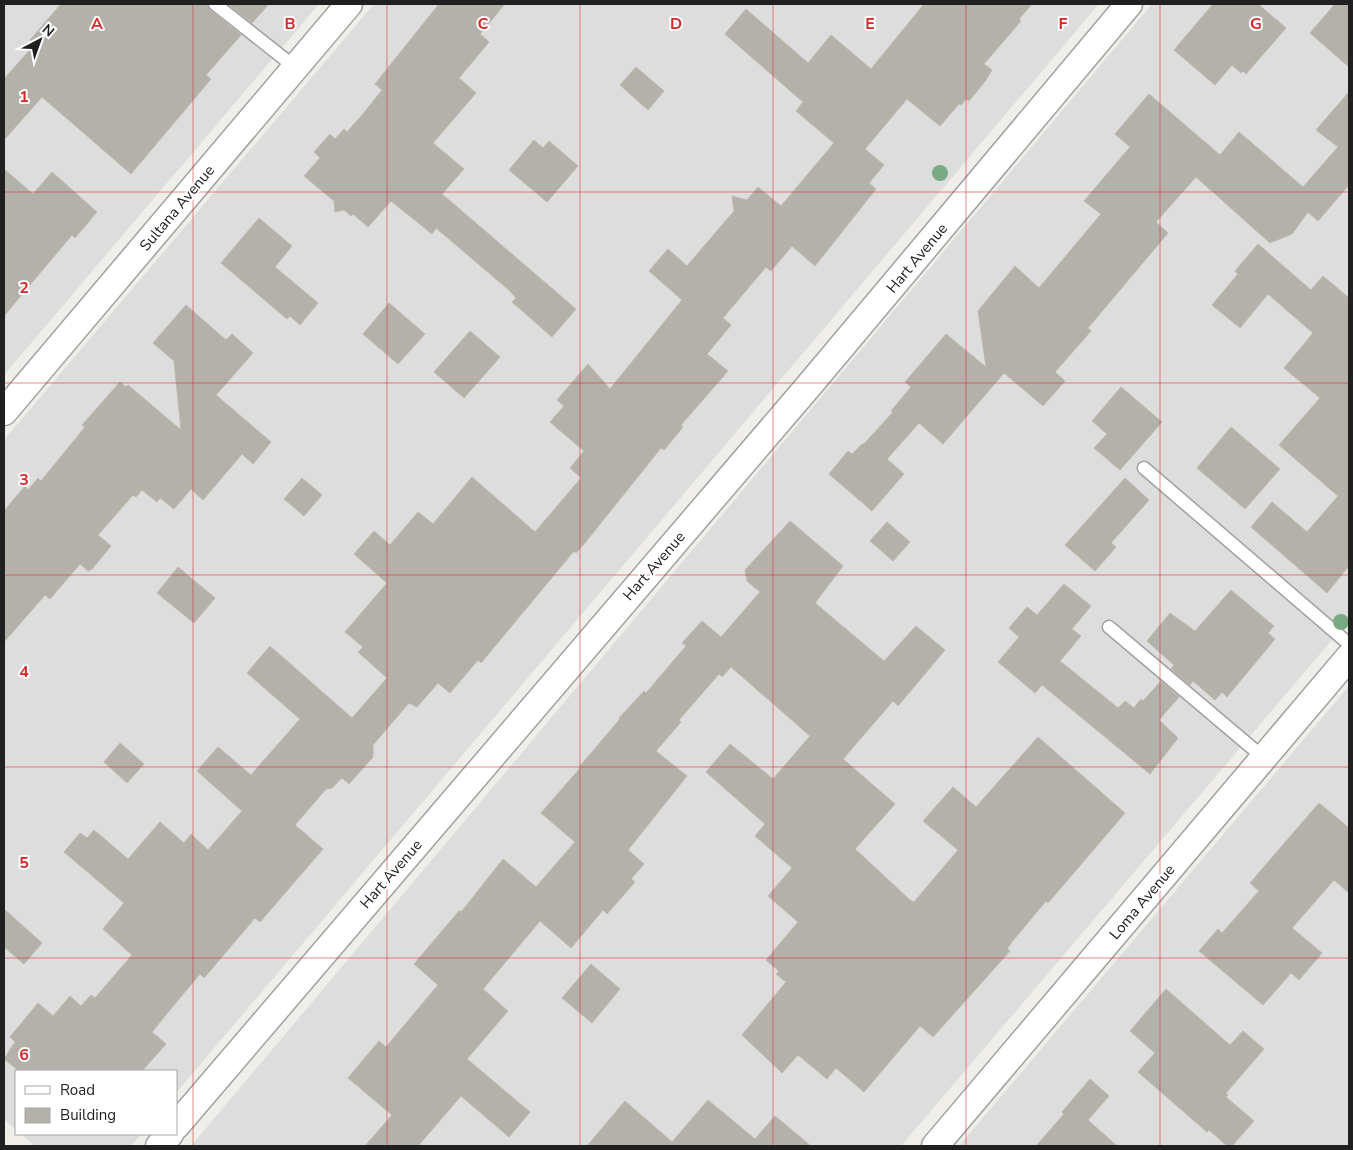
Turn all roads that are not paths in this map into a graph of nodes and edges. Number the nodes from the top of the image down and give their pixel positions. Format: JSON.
{"nodes":[{"id":1,"x":215,"y":4,"type":"edge"},
{"id":2,"x":349,"y":4,"type":"edge"},
{"id":3,"x":1129,"y":4,"type":"edge"},
{"id":4,"x":296,"y":68,"type":"junction"},
{"id":5,"x":4,"y":412,"type":"edge"},
{"id":6,"x":1144,"y":468,"type":"dead end"},
{"id":7,"x":1109,"y":627,"type":"dead end"},
{"id":8,"x":1349,"y":644,"type":"edge"},
{"id":9,"x":1349,"y":657,"type":"edge"},
{"id":10,"x":1264,"y":758,"type":"junction"},
{"id":11,"x":178,"y":1124,"type":"edge"},
{"id":12,"x":169,"y":1135,"type":"edge"},
{"id":13,"x":159,"y":1146,"type":"edge"},
{"id":14,"x":934,"y":1146,"type":"edge"}],
"edges":[{"from":1,"to":4,"type":"lane"},
{"from":2,"to":4,"type":"street","name":"Sultana Avenue"},
{"from":3,"to":11,"type":"street","name":"Hart Avenue"},
{"from":4,"to":5,"type":"street","name":"Sultana Avenue"},
{"from":6,"to":8,"type":"lane"},
{"from":7,"to":10,"type":"lane"},
{"from":9,"to":10,"type":"street","name":"Loma Avenue"},
{"from":10,"to":14,"type":"street","name":"Loma Avenue"},
{"from":12,"to":13,"type":"street"}]}
